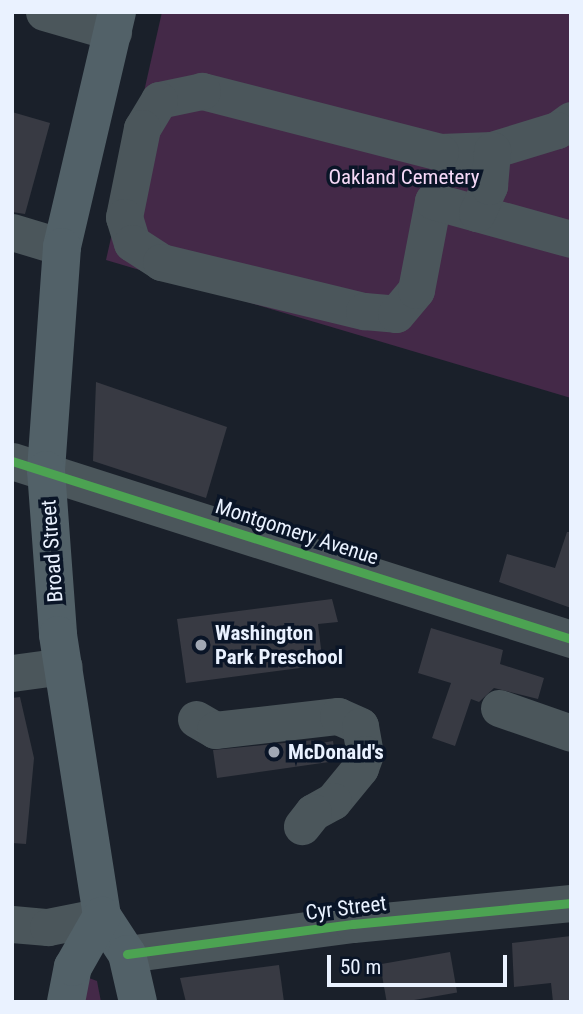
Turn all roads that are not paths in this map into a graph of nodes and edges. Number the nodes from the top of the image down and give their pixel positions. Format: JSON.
{"nodes":[{"id":1,"x":44,"y":12,"type":"edge"},
{"id":2,"x":115,"y":22,"type":"edge"},
{"id":3,"x":571,"y":120,"type":"edge"},
{"id":4,"x":492,"y":150,"type":"junction"},
{"id":5,"x":440,"y":152,"type":"junction"},
{"id":6,"x":433,"y":201,"type":"junction"},
{"id":7,"x":477,"y":213,"type":"junction"},
{"id":8,"x":12,"y":232,"type":"edge"},
{"id":9,"x":571,"y":239,"type":"edge"},
{"id":10,"x":62,"y":247,"type":"junction"},
{"id":11,"x":29,"y":465,"type":"edge"},
{"id":12,"x":571,"y":639,"type":"edge"},
{"id":13,"x":64,"y":666,"type":"junction"},
{"id":14,"x":12,"y":673,"type":"edge"},
{"id":15,"x":499,"y":708,"type":"dead end"},
{"id":16,"x":196,"y":719,"type":"dead end"},
{"id":17,"x":571,"y":733,"type":"edge"},
{"id":18,"x":302,"y":826,"type":"dead end"},
{"id":19,"x":571,"y":903,"type":"edge"},
{"id":20,"x":102,"y":916,"type":"junction"},
{"id":21,"x":12,"y":924,"type":"edge"},
{"id":22,"x":127,"y":954,"type":"junction"},
{"id":23,"x":66,"y":1002,"type":"edge"},
{"id":24,"x":138,"y":1002,"type":"edge"}],
"edges":[{"from":1,"to":2,"type":"street"},
{"from":2,"to":10,"type":"main road","name":"Broad Street"},
{"from":3,"to":4,"type":"street"},
{"from":4,"to":5,"type":"street"},
{"from":4,"to":7,"type":"street"},
{"from":5,"to":6,"type":"street"},
{"from":5,"to":6,"type":"street"},
{"from":6,"to":7,"type":"street"},
{"from":7,"to":9,"type":"street"},
{"from":8,"to":10,"type":"street"},
{"from":10,"to":11,"type":"main road","name":"Broad Street"},
{"from":11,"to":12,"type":"street","name":"Montgomery Avenue"},
{"from":11,"to":13,"type":"main road","name":"Broad Street"},
{"from":13,"to":14,"type":"street"},
{"from":13,"to":20,"type":"main road","name":"Broad Street"},
{"from":15,"to":17,"type":"street"},
{"from":16,"to":18,"type":"street"},
{"from":19,"to":22,"type":"street","name":"Cyr Street"},
{"from":20,"to":21,"type":"street"},
{"from":20,"to":22,"type":"main road","name":"Broad Street"},
{"from":20,"to":23,"type":"main road"},
{"from":22,"to":24,"type":"main road","name":"Broad Street"}]}
